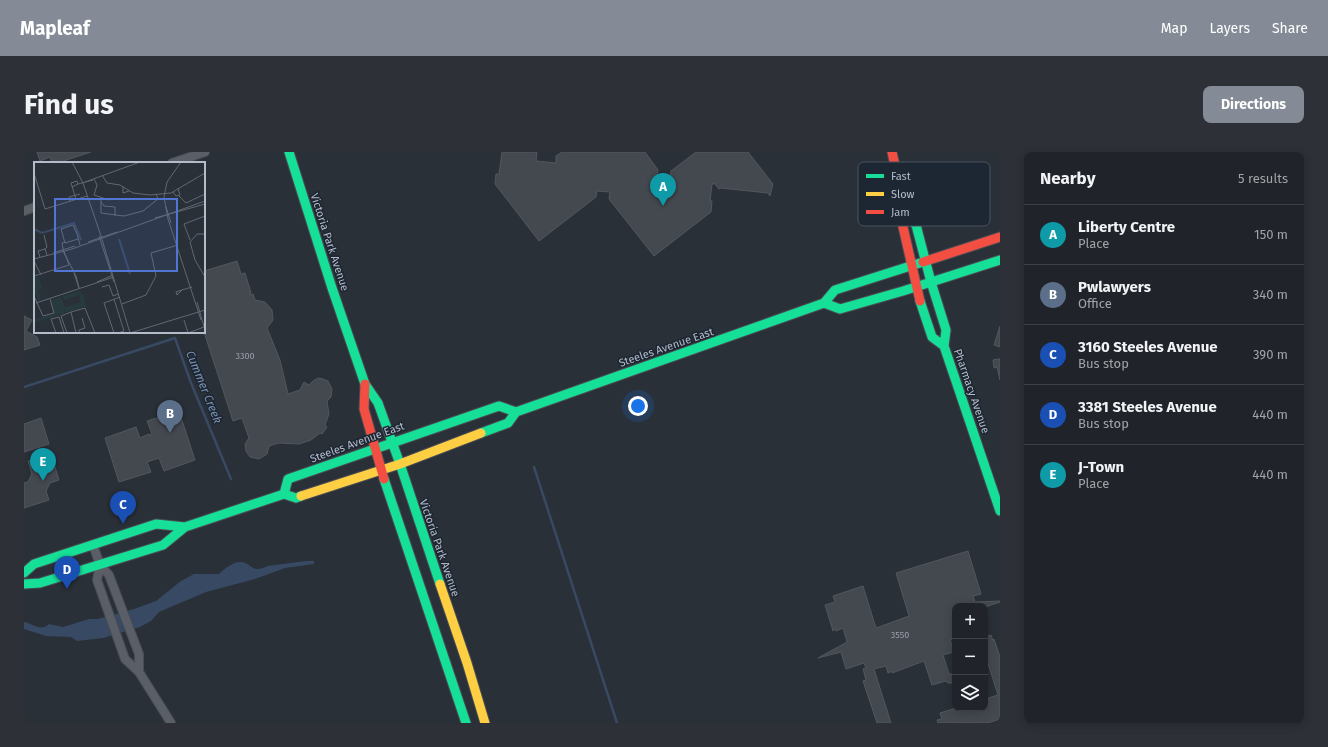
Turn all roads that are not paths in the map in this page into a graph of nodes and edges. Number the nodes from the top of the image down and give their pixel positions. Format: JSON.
{"nodes":[{"id":1,"x":205,"y":152,"type":"edge"},
{"id":2,"x":289,"y":152,"type":"edge"},
{"id":3,"x":892,"y":152,"type":"edge"},
{"id":4,"x":175,"y":162,"type":"edge"},
{"id":5,"x":894,"y":162,"type":"edge"},
{"id":6,"x":34,"y":207,"type":"edge"},
{"id":7,"x":24,"y":211,"type":"edge"},
{"id":8,"x":903,"y":226,"type":"edge"},
{"id":9,"x":916,"y":226,"type":"edge"},
{"id":10,"x":1000,"y":237,"type":"edge"},
{"id":11,"x":926,"y":260,"type":"junction"},
{"id":12,"x":1000,"y":260,"type":"edge"},
{"id":13,"x":912,"y":265,"type":"junction"},
{"id":14,"x":931,"y":282,"type":"junction"},
{"id":15,"x":917,"y":286,"type":"junction"},
{"id":16,"x":824,"y":303,"type":"junction"},
{"id":17,"x":944,"y":346,"type":"junction"},
{"id":18,"x":366,"y":384,"type":"junction"},
{"id":19,"x":516,"y":412,"type":"junction"},
{"id":20,"x":392,"y":442,"type":"junction"},
{"id":21,"x":375,"y":448,"type":"junction"},
{"id":22,"x":400,"y":464,"type":"junction"},
{"id":23,"x":381,"y":470,"type":"junction"},
{"id":24,"x":284,"y":494,"type":"junction"},
{"id":25,"x":1000,"y":511,"type":"edge"},
{"id":26,"x":185,"y":527,"type":"junction"},
{"id":27,"x":93,"y":545,"type":"junction"},
{"id":28,"x":100,"y":565,"type":"junction"},
{"id":29,"x":24,"y":573,"type":"edge"},
{"id":30,"x":24,"y":584,"type":"edge"},
{"id":31,"x":139,"y":672,"type":"junction"},
{"id":32,"x":171,"y":723,"type":"edge"},
{"id":33,"x":466,"y":723,"type":"edge"},
{"id":34,"x":485,"y":723,"type":"edge"}],
"edges":[{"from":1,"to":4,"type":"street"},
{"from":2,"to":18,"type":"main road","name":"Victoria Park Avenue"},
{"from":3,"to":5,"type":"main road"},
{"from":6,"to":7,"type":"street"},
{"from":8,"to":13,"type":"main road","name":"Pharmacy Avenue"},
{"from":9,"to":11,"type":"main road","name":"Pharmacy Avenue"},
{"from":10,"to":11,"type":"main road","name":"Steeles Avenue East"},
{"from":11,"to":13,"type":"main road","name":"Steeles Avenue East"},
{"from":11,"to":14,"type":"main road","name":"Pharmacy Avenue"},
{"from":12,"to":14,"type":"main road"},
{"from":13,"to":15,"type":"main road","name":"Pharmacy Avenue"},
{"from":13,"to":16,"type":"main road","name":"Steeles Avenue East"},
{"from":14,"to":15,"type":"main road"},
{"from":14,"to":17,"type":"main road","name":"Pharmacy Avenue"},
{"from":15,"to":16,"type":"main road"},
{"from":15,"to":17,"type":"main road","name":"Pharmacy Avenue"},
{"from":16,"to":19,"type":"main road","name":"Steeles Avenue East"},
{"from":17,"to":25,"type":"main road","name":"Pharmacy Avenue"},
{"from":18,"to":20,"type":"main road","name":"Victoria Park Avenue"},
{"from":18,"to":21,"type":"main road","name":"Victoria Park Avenue"},
{"from":19,"to":20,"type":"main road","name":"Steeles Avenue East"},
{"from":19,"to":22,"type":"main road","name":"Steeles Avenue East"},
{"from":20,"to":21,"type":"main road","name":"Steeles Avenue East"},
{"from":20,"to":22,"type":"main road","name":"Victoria Park Avenue"},
{"from":21,"to":23,"type":"main road","name":"Victoria Park Avenue"},
{"from":21,"to":24,"type":"main road","name":"Steeles Avenue East"},
{"from":22,"to":23,"type":"main road","name":"Steeles Avenue East"},
{"from":22,"to":34,"type":"main road","name":"Victoria Park Avenue"},
{"from":23,"to":24,"type":"main road","name":"Steeles Avenue East"},
{"from":23,"to":33,"type":"main road","name":"Victoria Park Avenue"},
{"from":24,"to":26,"type":"main road","name":"Steeles Avenue East"},
{"from":26,"to":27,"type":"main road","name":"Steeles Avenue East"},
{"from":26,"to":28,"type":"main road","name":"Steeles Avenue East"},
{"from":27,"to":28,"type":"street"},
{"from":27,"to":29,"type":"main road","name":"Steeles Avenue East"},
{"from":28,"to":30,"type":"main road","name":"Steeles Avenue East"},
{"from":28,"to":31,"type":"street"},
{"from":28,"to":31,"type":"street"},
{"from":31,"to":32,"type":"street"}]}
